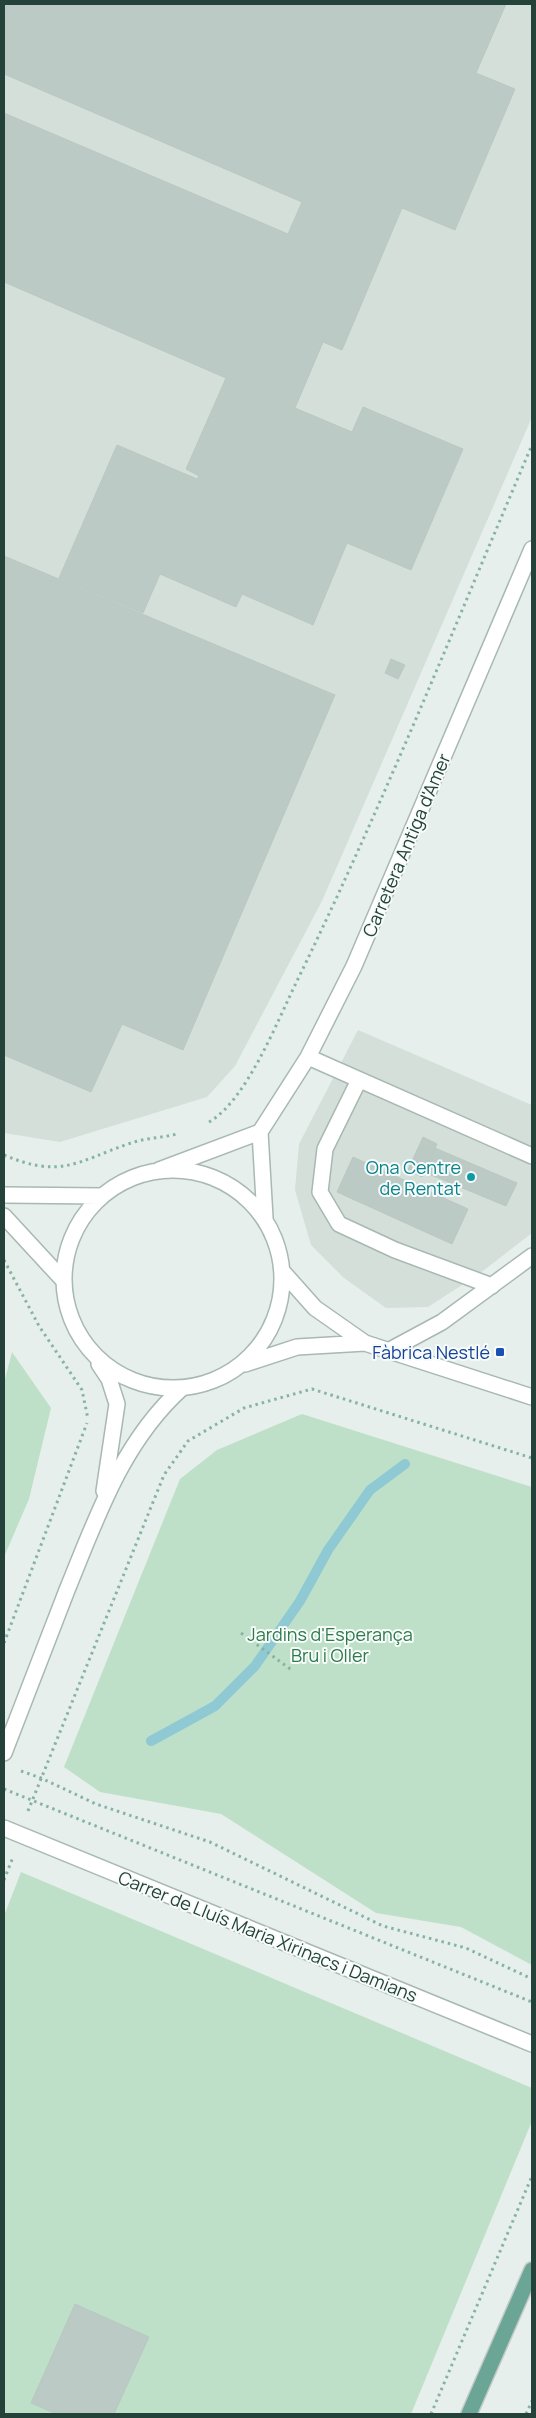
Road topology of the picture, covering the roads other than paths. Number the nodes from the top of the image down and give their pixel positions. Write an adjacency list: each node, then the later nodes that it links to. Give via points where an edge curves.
1 (532, 549): 2 (street, Carretera Antiga d'Amer, via 358,958)
2 (308, 1057): 3 (street); 4 (street, Carretera Antiga d'Amer)
3 (359, 1080): 5 (street); 14 (street, via 325,1148 320,1192 339,1224 395,1250)
4 (260, 1132): 6 (street); 10 (street)
5 (532, 1156)
6 (159, 1170): 8 (street, via 129,1179); 10 (street, via 190,1170 219,1179 245,1195)
7 (4, 1195): 8 (street)
8 (102, 1196): 13 (street, via 84,1216 70,1240)
9 (4, 1216): 13 (street)
10 (265, 1218): 12 (street, via 277,1244)
11 (532, 1256): 14 (street)
12 (283, 1272): 15 (street, via 315,1308); 18 (street, via 282,1290 272,1324 253,1354)
13 (63, 1280): 17 (street, via 71,1319)
14 (492, 1286): 16 (street, via 442,1322)
15 (365, 1343): 16 (street); 18 (street, via 297,1347)
16 (390, 1350): 20 (street)
17 (92, 1352): 19 (street, via 113,1371 140,1384); 21 (street, via 109,1379 117,1404)
18 (239, 1366): 19 (street, via 212,1381)
19 (182, 1388): 21 (street, via 140,1433)
20 (532, 1397)
21 (102, 1501): 22 (street)
22 (4, 1753)
23 (4, 1828): 24 (street, Carrer de Lluís Maria Xirinacs i Damians)
24 (532, 2044)
25 (532, 2270): 26 (main road)
26 (469, 2414)

